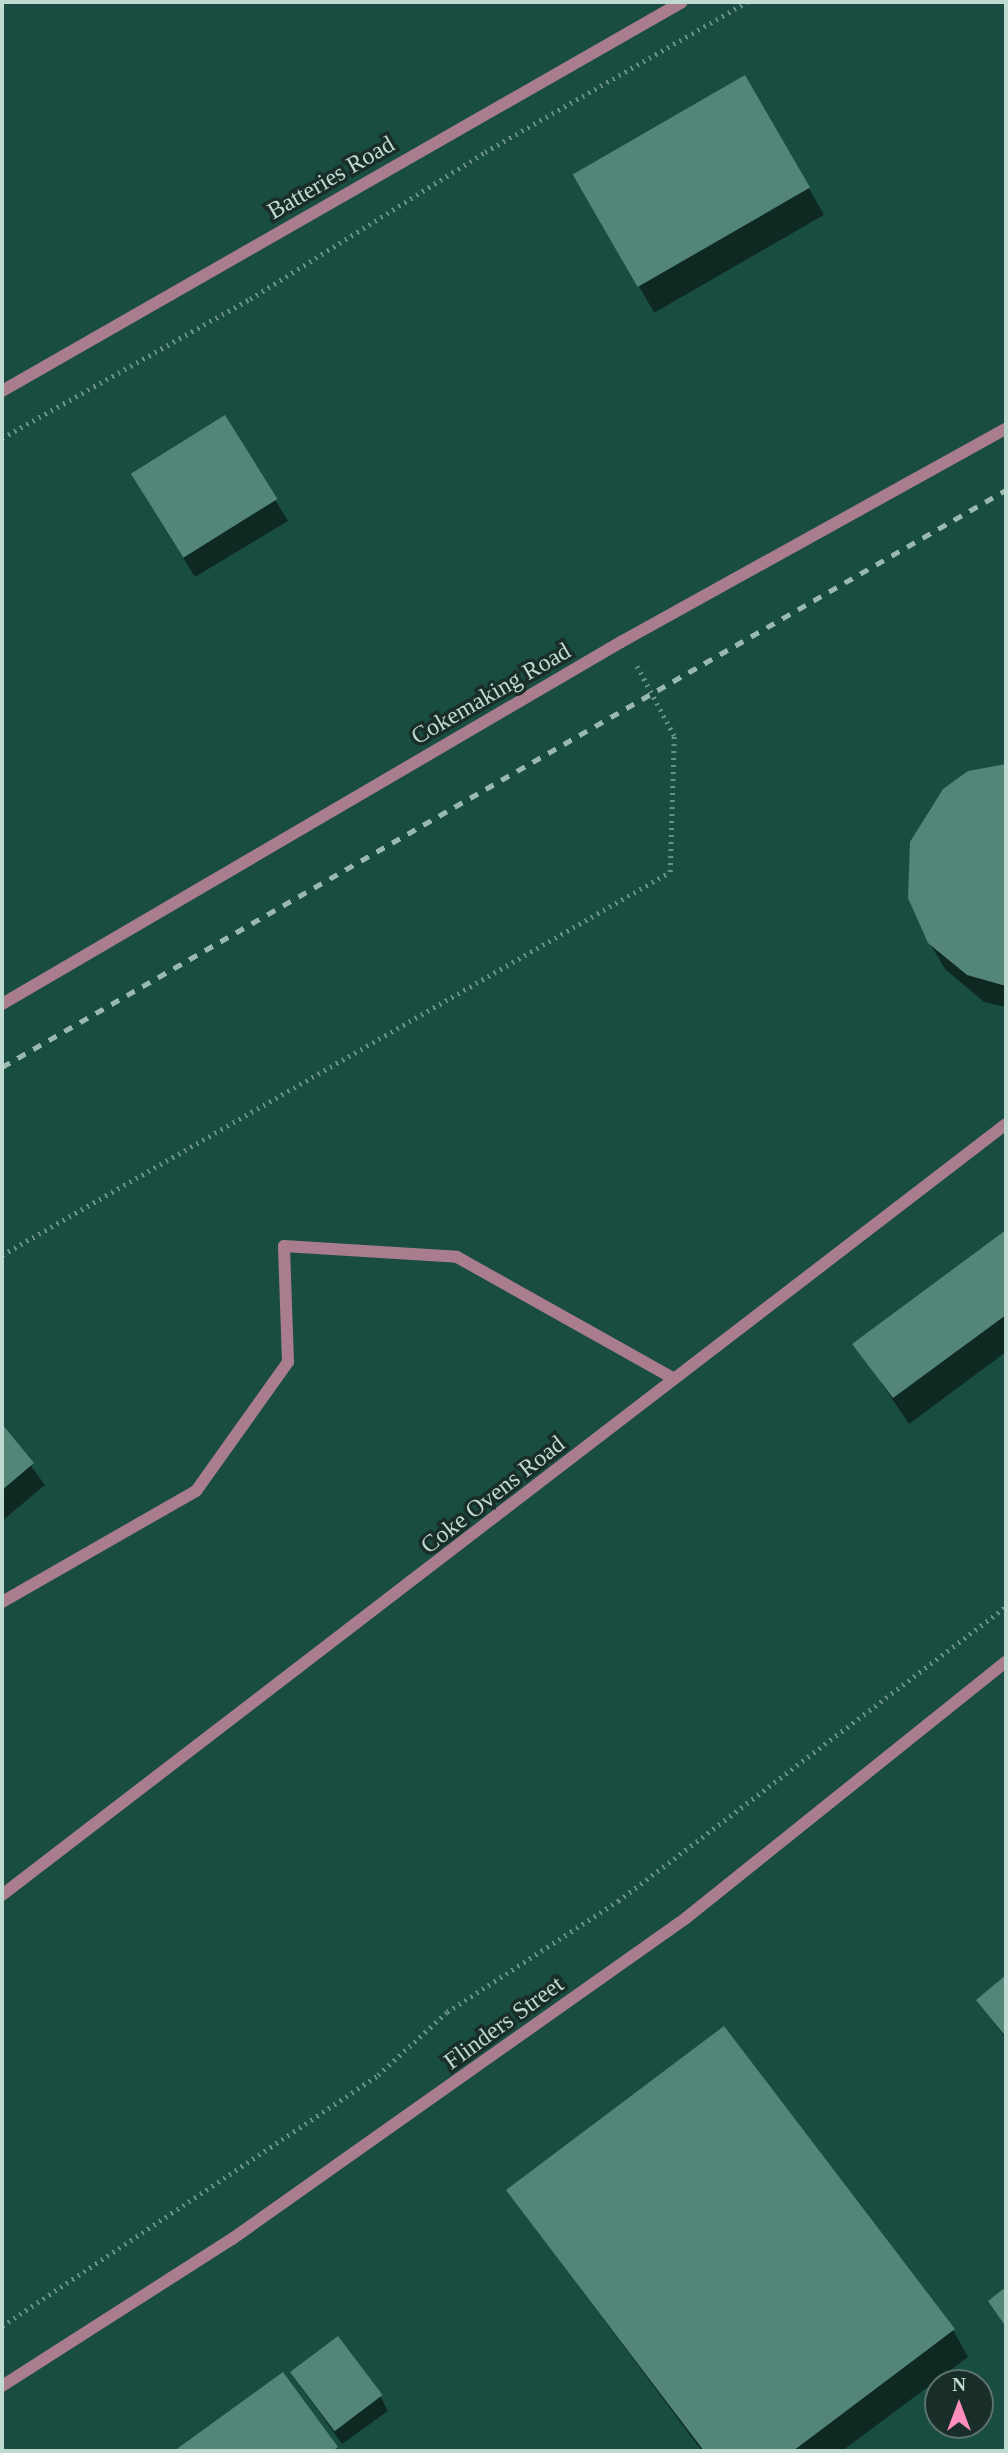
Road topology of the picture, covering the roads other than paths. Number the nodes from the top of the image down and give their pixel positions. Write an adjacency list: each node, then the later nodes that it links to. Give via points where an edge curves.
1 (682, 2): 2 (street, Batteries Road)
2 (2, 391)
3 (1006, 429): 4 (street, Cokemaking Road, via 621,642)
4 (2, 1004)
5 (1006, 1124): 6 (street, Coke Ovens Road)
6 (674, 1379): 7 (street, via 457,1257 284,1246 288,1362 196,1491); 9 (street, Coke Ovens Road)
7 (2, 1602)
8 (1006, 1662): 10 (street, Flinders Street, via 675,1926 232,2239)
9 (2, 1895)
10 (2, 2386)

